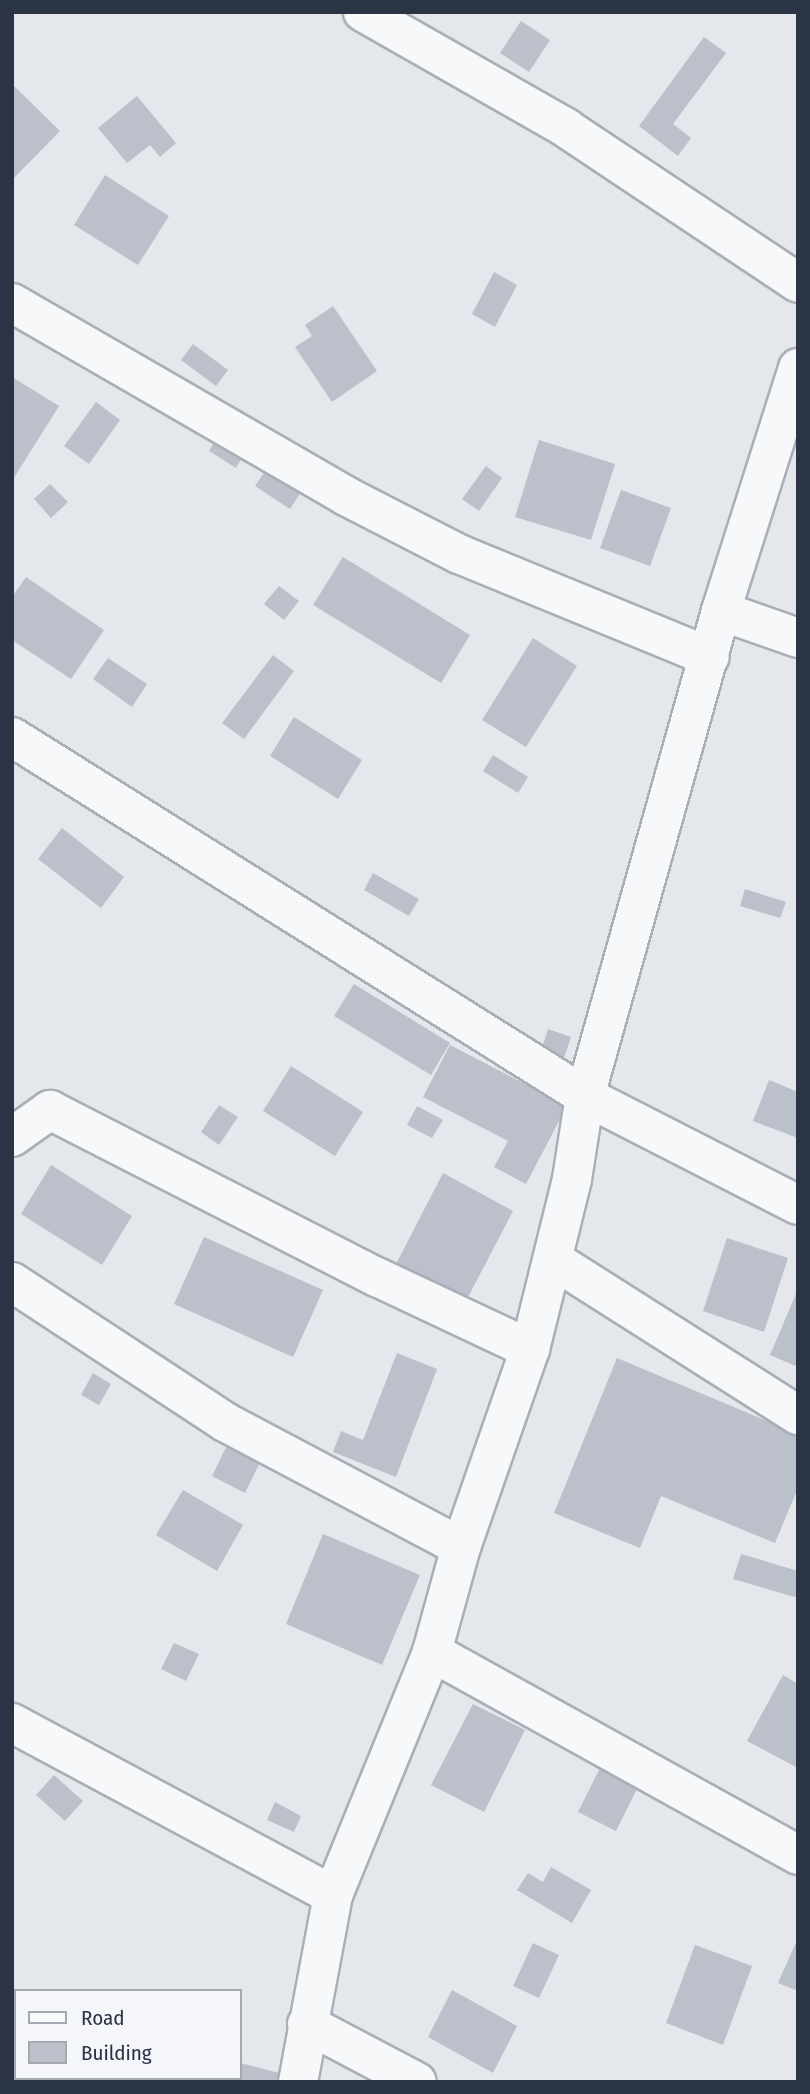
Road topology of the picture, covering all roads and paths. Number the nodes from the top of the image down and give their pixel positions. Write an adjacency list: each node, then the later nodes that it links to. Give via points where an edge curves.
1 (363, 12): 2 (street, via 566,128)
2 (798, 283)
3 (12, 303): 7 (street, via 346,496 459,554)
4 (798, 368): 5 (street)
5 (721, 611): 6 (street); 7 (street)
6 (798, 638)
7 (710, 657): 9 (street)
8 (12, 737): 9 (street)
9 (585, 1096): 11 (street); 12 (street)
10 (12, 1137): 14 (street, via 50,1110 379,1278)
11 (798, 1205)
12 (555, 1261): 14 (street); 15 (street)
13 (12, 1282): 16 (street, via 225,1422)
14 (530, 1349): 16 (street)
15 (798, 1415)
16 (461, 1546): 17 (street)
17 (432, 1652): 19 (street); 20 (street)
18 (12, 1723): 20 (street)
19 (798, 1855)
20 (333, 1895): 21 (street)
21 (307, 2024): 22 (street); 23 (street)
22 (298, 2082)
23 (417, 2082)

